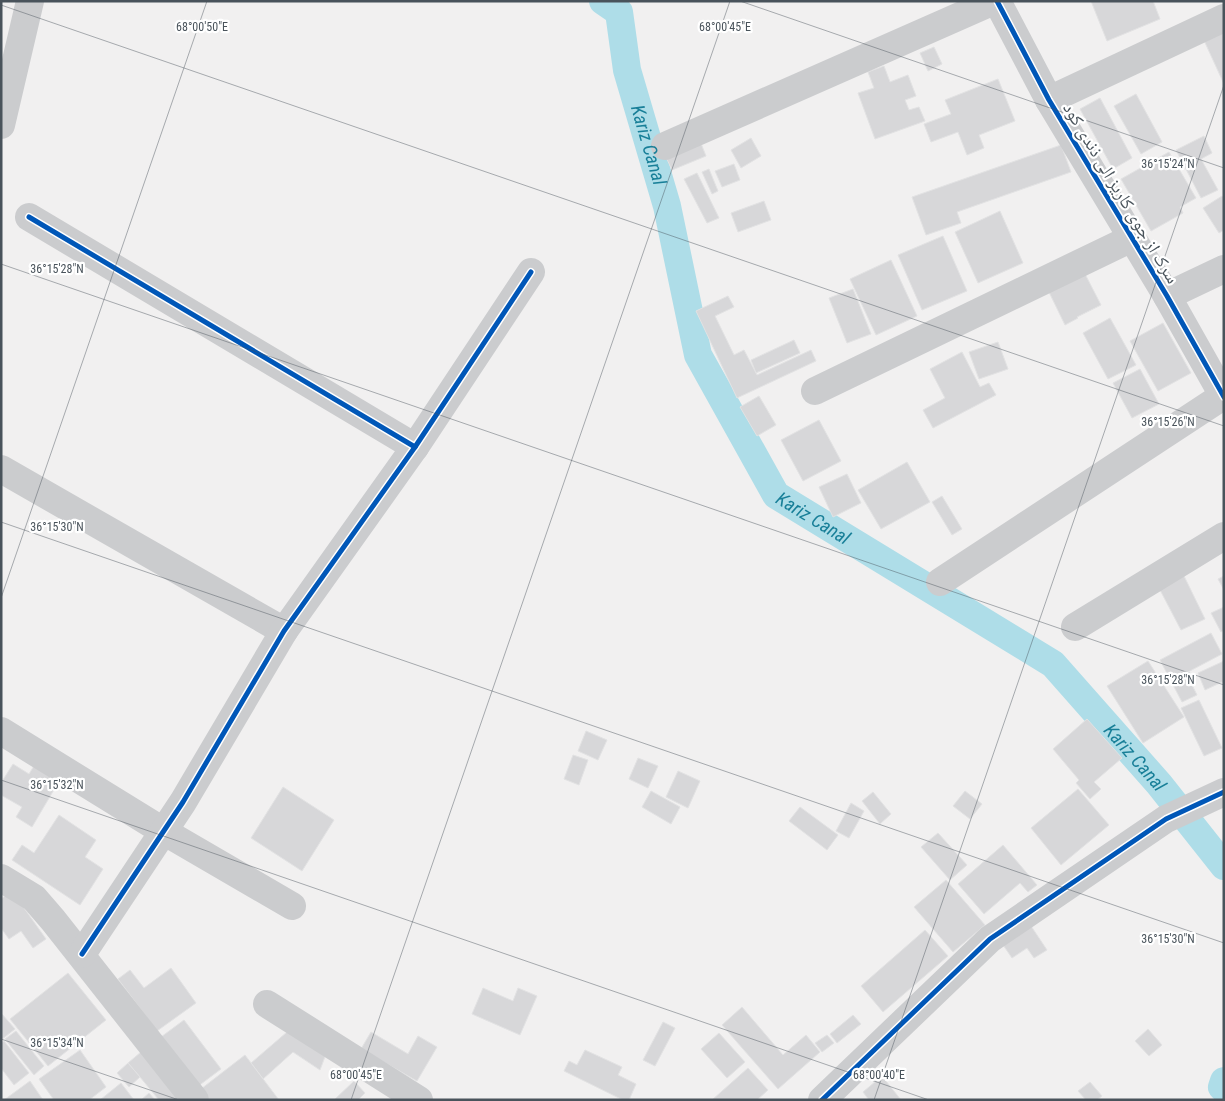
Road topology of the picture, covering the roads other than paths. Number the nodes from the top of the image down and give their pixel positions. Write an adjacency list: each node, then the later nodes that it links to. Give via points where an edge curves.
1 (30, 1): 5 (street)
2 (995, 1): 4 (street, سرک از جوی کاریز الی ذندی کود); 6 (street)
3 (1224, 18): 4 (street)
4 (1049, 100): 8 (street, سرک از جوی کاریز الی ذندی کود)
5 (1, 124)
6 (666, 146)
7 (30, 217): 14 (street)
8 (1132, 238): 11 (street, سرک از جوی کاریز الی ذندی کود); 12 (street)
9 (1224, 269): 11 (street)
10 (531, 272): 14 (street)
11 (1167, 296): 13 (street, سرک از جوی کاریز الی ذندی کود)
12 (815, 391)
13 (1224, 397): 17 (street)
14 (415, 447): 19 (street)
15 (1, 468): 19 (street)
16 (1224, 536): 18 (street)
17 (940, 582)
18 (1075, 627)
19 (284, 631): 22 (street)
20 (1, 731): 22 (street)
21 (1224, 792): 27 (street, via 1166,819 990,939)
22 (163, 830): 24 (street); 25 (street)
23 (1, 878): 25 (street, via 34,898)
24 (292, 906)
25 (82, 954): 28 (street)
26 (267, 1004): 29 (street)
27 (839, 1094)
28 (195, 1100)
29 (419, 1100)

